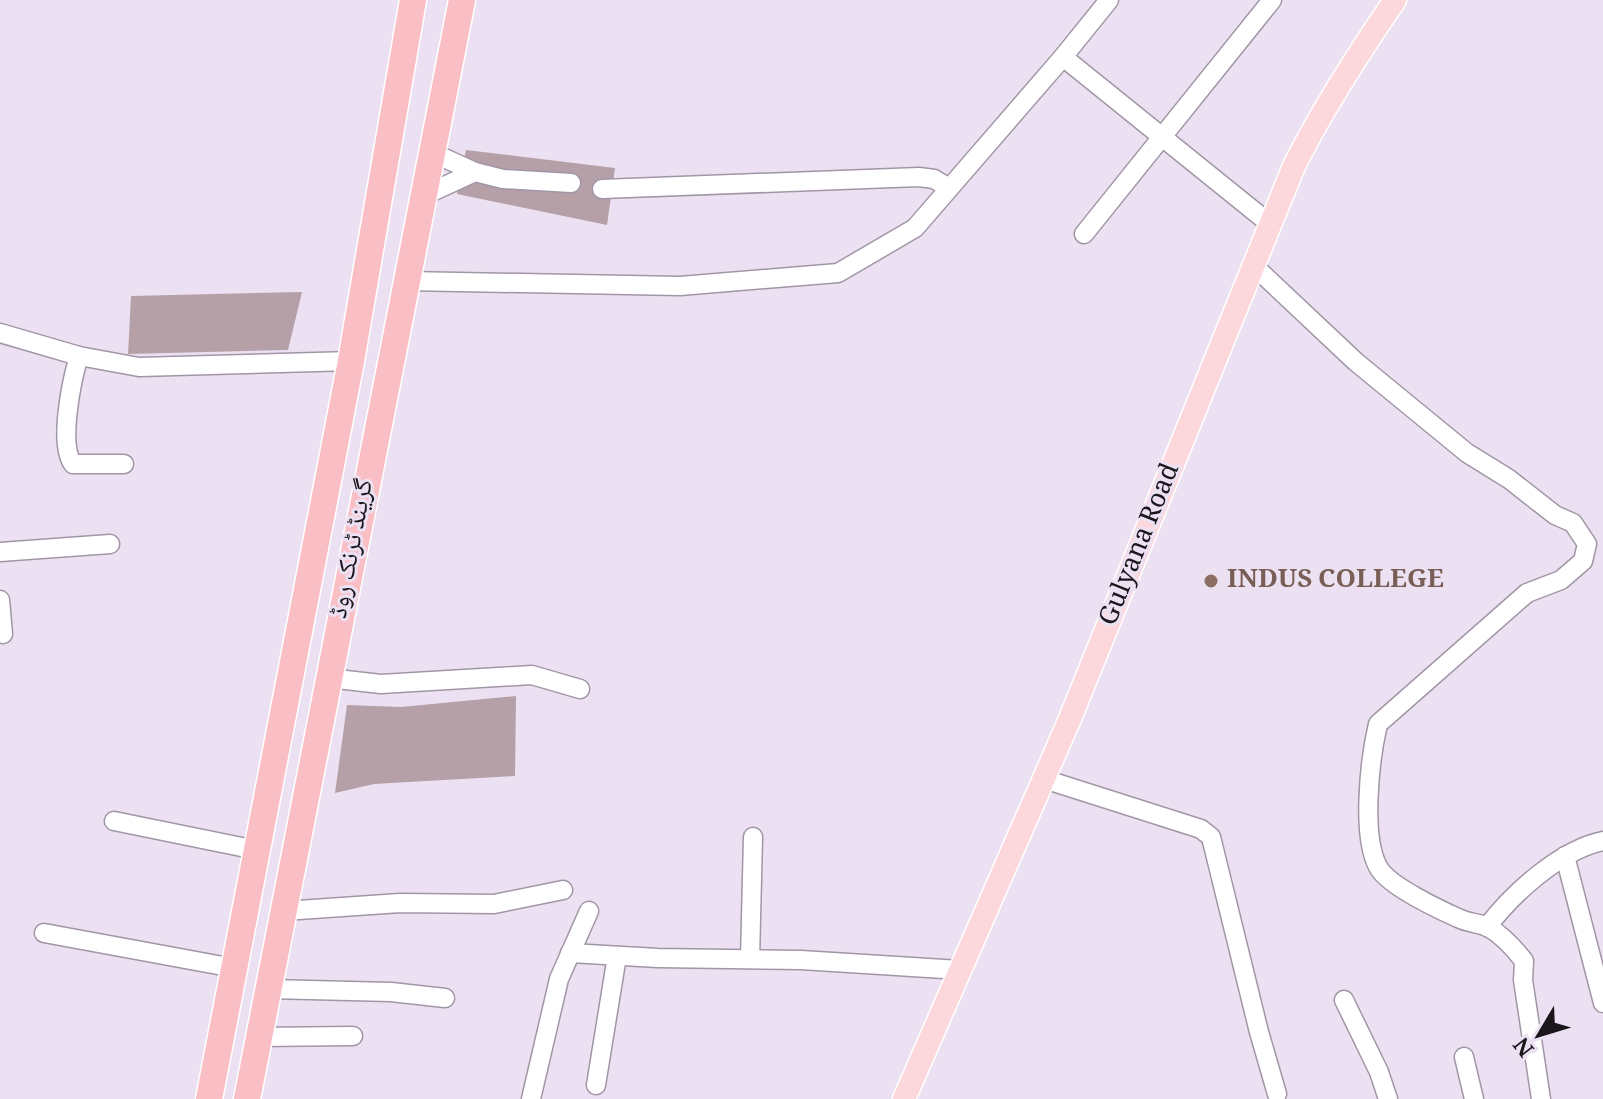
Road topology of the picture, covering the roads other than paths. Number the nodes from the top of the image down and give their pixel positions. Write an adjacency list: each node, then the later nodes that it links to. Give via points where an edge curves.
1 (413, 0): 20 (highway, گرینڈ ٹرنک روڈ)
2 (462, 0): 8 (highway, گرینڈ ٹرنک روڈ)
3 (1272, 0): 7 (street)
4 (1395, 0): 14 (main road, Gulyana Road, via 1318,118)
5 (1102, 3): 6 (street)
6 (1063, 57): 7 (street); 11 (street)
7 (1162, 136): 14 (street); 15 (street)
8 (431, 152): 9 (street); 13 (highway, گرینڈ ٹرنک روڈ)
9 (475, 172): 10 (street); 13 (street)
10 (571, 183)
11 (949, 188): 12 (street, via 919,177); 17 (street, via 915,228 838,273 680,286)
12 (602, 189)
13 (423, 196): 17 (highway, گرینڈ ٹرنک روڈ)
14 (1270, 224): 16 (main road, Gulyana Road)
15 (1084, 234)
16 (1254, 266): 29 (main road, Gulyana Road); 38 (street, via 1356,362 1467,453 1573,523 1587,544 1583,561 1561,580 1527,593 1378,724 1369,816 1370,844 1380,870 1440,909)
17 (406, 281): 21 (highway, گرینڈ ٹرنک روڈ)
18 (0, 333): 19 (street)
19 (79, 356): 20 (street, via 139,367); 22 (street, via 67,416 68,457 73,464)
20 (351, 361): 21 (highway); 33 (highway, گرینڈ ٹرنک روڈ)
21 (388, 367): 27 (highway, گرینڈ ٹرنک روڈ)
22 (124, 464)
23 (110, 544): 24 (street)
24 (0, 552)
25 (0, 600): 26 (street)
26 (3, 634)
27 (328, 678): 28 (street, via 381,684 532,675); 36 (highway, گرینڈ ٹرنک روڈ)
28 (580, 689)
29 (1044, 779): 44 (main road, Gulyana Road); 53 (street, via 1201,829 1211,837)
30 (114, 821): 33 (street)
31 (753, 837): 42 (street)
32 (1603, 841): 34 (street)
33 (256, 850): 43 (highway, گرینڈ ٹرنک روڈ)
34 (1565, 856): 38 (street, via 1503,907); 48 (street)
35 (563, 890): 36 (street, via 494,904 400,903)
36 (284, 911): 45 (highway, گرینڈ ٹرنک روڈ)
37 (589, 911): 40 (street)
38 (1487, 927): 60 (street, via 1524,961)
39 (44, 933): 43 (street)
40 (570, 953): 41 (street); 56 (street)
41 (617, 956): 42 (street); 52 (street)
42 (750, 959): 44 (street)
43 (234, 968): 54 (highway, گرینڈ ٹرنک روڈ)
44 (960, 970): 57 (main road, Gulyana Road)
45 (269, 989): 46 (street); 50 (highway, گرینڈ ٹرنک روڈ)
46 (445, 998)
47 (1344, 1000): 58 (street)
48 (1603, 1003)
49 (353, 1036): 50 (street)
50 (259, 1037): 55 (highway, گرینڈ ٹرنک روڈ)
51 (1464, 1057): 59 (street)
52 (596, 1085)
53 (1277, 1094)
54 (209, 1099)
55 (247, 1099)
56 (531, 1099)
57 (904, 1099)
58 (1388, 1099)
59 (1474, 1099)
60 (1541, 1099)

